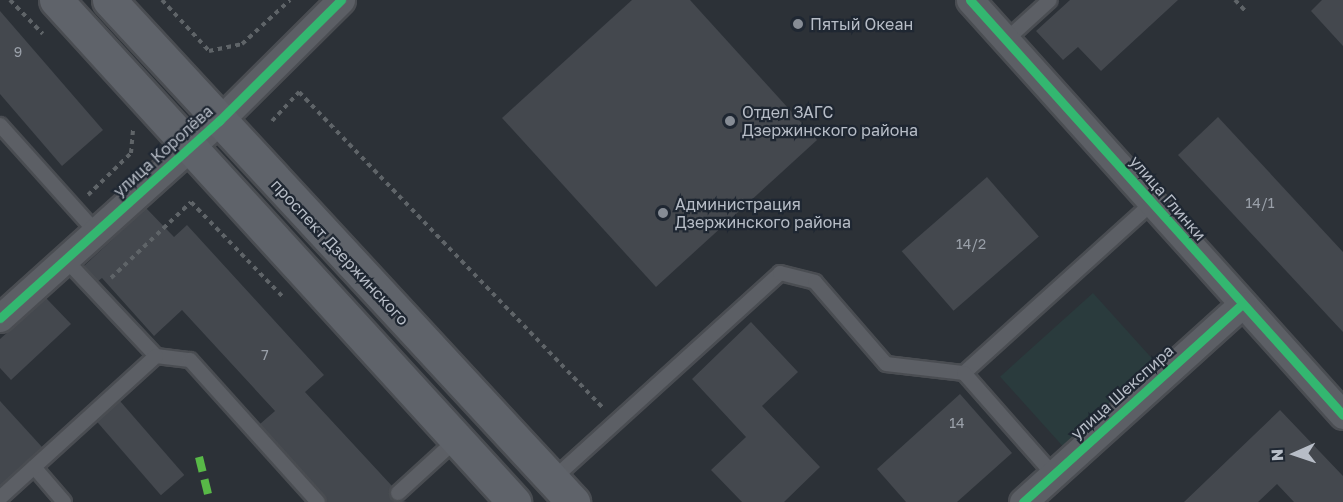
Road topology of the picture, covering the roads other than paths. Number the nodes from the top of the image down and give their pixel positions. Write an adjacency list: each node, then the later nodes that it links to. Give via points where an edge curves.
1 (56, 0): 9 (main road)
2 (109, 0): 7 (main road, проспект Дзержинского)
3 (341, 0): 7 (street, улица Королёва)
4 (970, 0): 6 (street, улица Глинки)
5 (1050, 0): 6 (lane)
6 (1006, 40): 10 (street, улица Глинки)
7 (219, 121): 9 (street, улица Королёва); 21 (main road, проспект Дзержинского)
8 (0, 125): 11 (lane)
9 (190, 147): 11 (street, улица Королёва); 18 (main road)
10 (1153, 202): 13 (street, улица Глинки); 16 (lane)
11 (95, 231): 12 (street, улица Королёва)
12 (65, 259): 14 (street, улица Королёва); 15 (lane)
13 (1240, 305): 17 (street, улица Глинки); 20 (street, улица Шекспира)
14 (0, 318)
15 (156, 357): 19 (lane); 25 (lane, via 190,360)
16 (964, 373): 20 (lane); 21 (lane, via 886,364 815,282 780,273 616,422)
17 (1343, 415)
18 (456, 440): 22 (lane); 26 (main road)
19 (34, 467): 23 (lane); 24 (lane)
20 (1053, 474): 27 (street, улица Шекспира)
21 (562, 491)
22 (398, 493)
23 (0, 498)
24 (64, 502)
25 (318, 502)
26 (514, 502)
27 (1023, 502)

